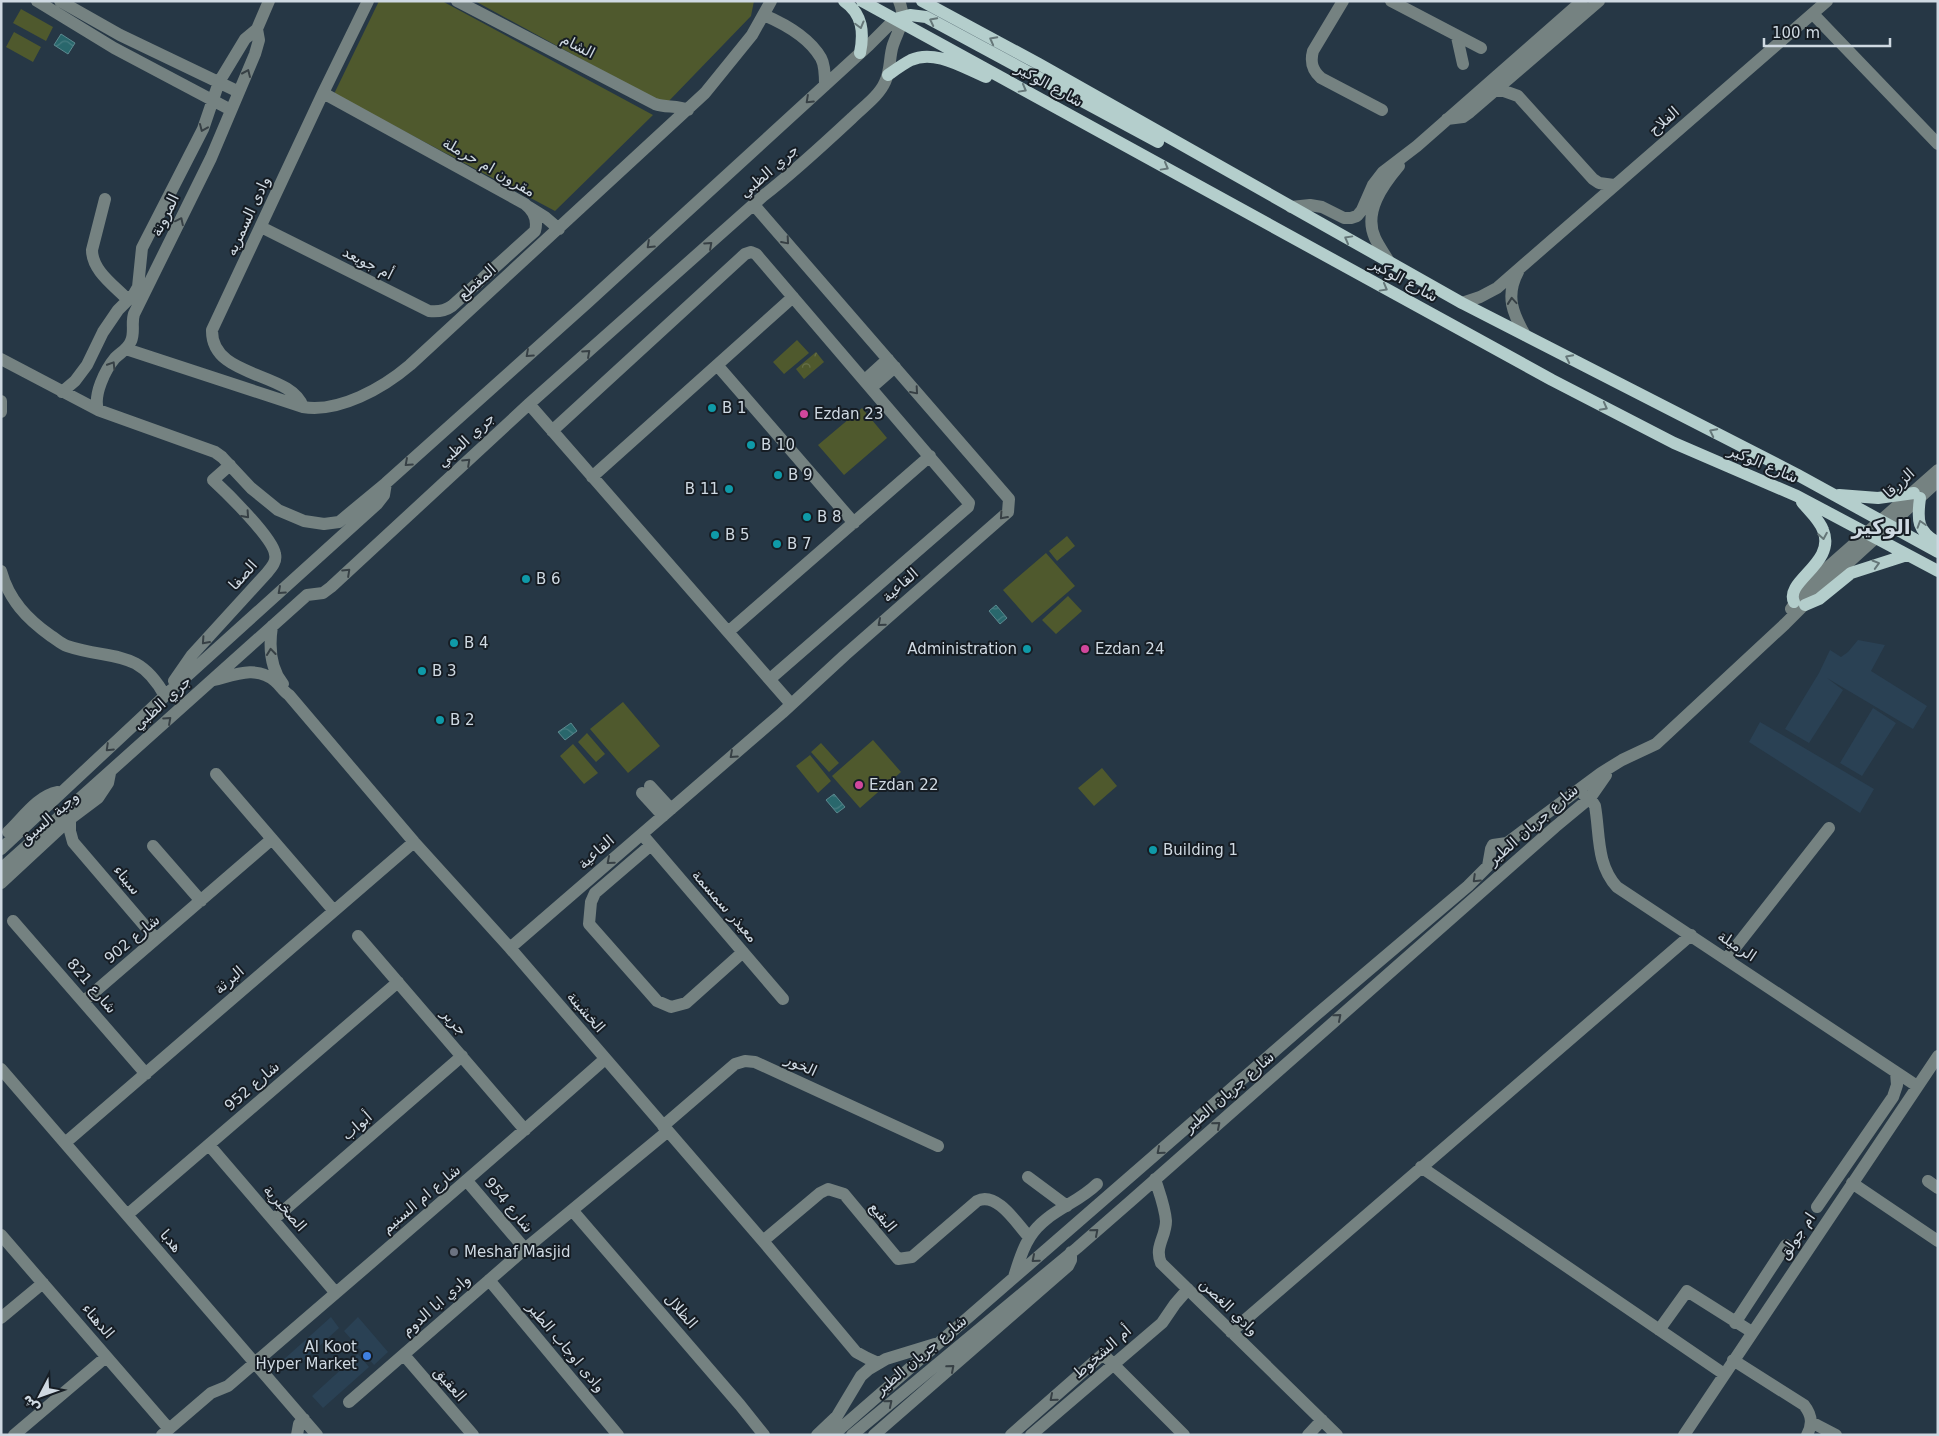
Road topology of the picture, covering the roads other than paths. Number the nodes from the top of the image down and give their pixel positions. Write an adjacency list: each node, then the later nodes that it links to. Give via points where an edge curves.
1 (37, 1): 37 (street, via 114,48)
2 (60, 1): 31 (street, via 120,35)
3 (270, 1): 20 (street, المرونة)
4 (368, 1): 35 (street, وادى السمريه)
5 (457, 1): 39 (street, الشام, via 656,104)
6 (771, 1): 17 (street, المقطع)
7 (844, 1): 24 (main road, one-way to 24, via 860,21)
8 (862, 1): 19 (main road, شارع الوكير)
9 (899, 1): 19 (street)
10 (922, 1): 44 (main road, شارع الوكير, one-way to 10)
11 (1343, 1): 40 (street, via 1313,51 1313,69 1321,78)
12 (1391, 1): 22 (street)
13 (1582, 1): 18 (street)
14 (1599, 1): 21 (street)
15 (1827, 1): 16 (street, الفلاح)
16 (1813, 14): 42 (street); 45 (street, الفلاح)
17 (764, 15): 25 (street, via 802,37); 39 (street, المقطع, via 728,67)
18 (1565, 16): 21 (street); 41 (street)
19 (900, 19): 24 (street, جري الظبي); 29 (street, جري الظبي); 30 (main road, شارع الوكير); 44 (main road, one-way to 19, via 1168,147 926,17 918,15)
20 (257, 29): 31 (street, المرونة, via 245,39); 33 (street, المرونة, one-way to 20, via 255,54 259,40)
21 (1561, 35): 28 (street)
22 (1457, 37): 23 (street); 27 (street)
23 (1481, 48)
24 (860, 53): 26 (street, جري الظبي)
25 (821, 58): 26 (street); 32 (street)
26 (848, 63): 32 (street, جري الظبي)
27 (1463, 64)
28 (1517, 73): 34 (street); 36 (street)
29 (888, 75): 30 (main road, via 912,59 931,57 944,59 992,80); 47 (street, جري الظبي, via 867,104)
30 (1004, 78): 79 (main road, شارع الوكير, one-way to 79, via 1552,380 1674,443)
31 (220, 82): 33 (street); 37 (street, المرونة)
32 (825, 85): 76 (street, جري الظبي, one-way to 76)
33 (239, 92): 38 (street, المرونة)
34 (1496, 92): 36 (street); 41 (street, via 1463,117)
35 (323, 93): 48 (street, مقرون ام حرملة); 50 (street, وادى السمريه)
36 (1518, 96): 45 (street, via 1593,178 1599,183)
37 (212, 100): 38 (street); 56 (street, المرونة, one-way to 56, via 203,129 142,248 138,286)
38 (231, 110): 59 (street, المرونة, one-way to 38, via 132,339 134,314 211,158)
39 (688, 110): 51 (street, المقطع)
40 (1382, 110)
41 (1447, 119): 43 (street)
42 (1938, 144)
43 (1417, 146): 49 (street, via 1378,178 1357,216 1344,218 1310,204); 52 (street, via 1388,179 1372,211 1373,233)
44 (1210, 162): 49 (main road, شارع الوكير)
45 (1614, 185): 53 (street, الفلاح)
46 (106, 199): 56 (street, via 92,257 95,265)
47 (754, 204): 61 (street, القاعية, one-way to 61); 66 (street, جري الظبي, one-way to 47)
48 (528, 207): 51 (street); 55 (street, مقرون ام حرملة, via 536,222 532,235)
49 (1291, 207): 52 (main road, شارع الوكير, one-way to 49)
50 (261, 227): 55 (street, أم جويعد, via 429,311 447,309); 67 (street, وادى السمريه, via 213,325 212,336 216,348 225,357 250,373 289,389 300,399)
51 (559, 229): 67 (street, المقطع, via 398,375 338,405 321,409)
52 (1390, 262): 57 (main road, شارع الوكير)
53 (1522, 267): 57 (street, الفلاح, via 1489,293); 58 (street, الفلاح, one-way to 53, via 1511,302 1512,287)
54 (793, 297): 62 (street); 63 (street); 70 (street, via 756,254 747,253)
55 (460, 299)
56 (128, 300): 64 (street, المرونة, via 103,332 87,365)
57 (1462, 303): 58 (main road, شارع الوكير)
58 (1525, 335): 77 (main road, شارع الوكير, one-way to 58)
59 (126, 349): 67 (street, المقطع); 68 (street, المرونة, one-way to 59, via 97,397 106,375 112,363)
60 (1, 359): 64 (street)
61 (891, 363): 63 (street); 95 (street, القاعية, one-way to 95, via 1009,499 1008,512)
62 (717, 365): 74 (street); 80 (street)
63 (868, 384): 71 (street)
64 (62, 392): 68 (street)
65 (1, 401): 69 (street)
66 (529, 404): 70 (street); 89 (street, جري الظبي, one-way to 66, via 307,596 327,590)
67 (303, 408)
68 (98, 410): 72 (street, via 208,449)
69 (1, 412)
70 (552, 430): 74 (street)
71 (930, 456): 80 (street); 92 (street, via 969,500 968,507)
72 (230, 465): 76 (street, جري الظبي, via 278,510 304,521 324,524 339,522); 94 (street, الصفا, one-way to 94, via 212,480 267,537 276,553 274,563 192,656)
73 (1938, 470): 78 (street, الزرقا)
74 (592, 477): 90 (street)
75 (1938, 481): 78 (street, الزرقا)
76 (386, 483): 94 (street, جري الظبي, one-way to 94, via 377,504)
77 (1834, 495): 78 (main road, via 1878,498); 81 (main road, شارع الوكير)
78 (1917, 495): 81 (street, الزرقا); 82 (main road, one-way to 78, via 1924,533 1918,522)
79 (1797, 496): 81 (main road, شارع الوكير); 88 (main road, one-way to 88, via 1819,522 1825,538 1820,559 1794,591 1792,598)
80 (854, 523): 90 (street)
81 (1879, 530): 83 (main road, شارع الوكير); 84 (main road, شارع الوكير); 85 (main road); 88 (street, شارع جريان الطير, via 1825,584)
82 (1938, 542)
83 (1938, 552)
84 (1907, 555): 87 (main road, شارع الوكير); 88 (main road, one-way to 84, via 1819,599 1851,573)
85 (1938, 563)
86 (1, 571): 94 (street, via 23,614 45,632 66,646 108,654 138,665 150,673)
87 (1938, 571)
88 (1799, 604): 96 (street, شارع جريان الطير, via 1785,624 1656,744)
89 (272, 626): 91 (street, one-way to 89, via 270,649); 93 (street, جري الظبي)
90 (728, 632): 92 (street)
91 (276, 679): 93 (street, via 250,672); 111 (street, الخشينة)
92 (770, 679): 95 (street)
93 (211, 681): 97 (street, جري الظبي, one-way to 93)
94 (166, 694): 100 (street, جري الظبي, one-way to 100)
95 (791, 704): 103 (street, القاعية, one-way to 103)
96 (1616, 764): 101 (street, شارع جريان الطير); 102 (street, شارع جريان الطير)
97 (110, 772): 104 (street, وجبة السيق, via 108,783 98,798); 116 (street, جري الظبي)
98 (216, 774): 109 (street)
99 (646, 789): 103 (street)
100 (63, 792): 108 (street, via 51,793 38,802); 114 (street, جري الظبي)
101 (1576, 793): 102 (street); 115 (street, شارع جريان الطير, via 1507,843 1493,845)
102 (1590, 798): 117 (street, شارع جريان الطير); 122 (street, الرميلة, via 1595,806 1603,864 1613,882)
103 (667, 813): 106 (street, القاعية)
104 (70, 819): 107 (street, وجبة السيق); 110 (street)
105 (1830, 828): 127 (street)
106 (641, 834): 112 (street, معيذر سمسمة); 125 (street, القاعية, one-way to 125)
107 (51, 836): 110 (street); 118 (street, وجبة السيق)
108 (1, 839)
109 (272, 839): 119 (street, شارع 902); 120 (street)
110 (73, 842): 124 (street, سيناء)
111 (414, 842): 120 (street, البرثة); 125 (street, الخشينة)
112 (651, 845): 126 (street, معيذر سمسمة); 126 (street, via 595,893 589,924 657,1002 671,1007 686,1003)
113 (153, 846): 119 (street)
114 (1, 849)
115 (1490, 855): 117 (street, via 1498,866); 161 (street, شارع جريان الطير, one-way to 161, via 1488,866 1468,886)
116 (1, 869)
117 (1506, 870): 146 (street, شارع جريان الطير, one-way to 117)
118 (1, 883)
119 (201, 901): 124 (street, شارع 902)
120 (334, 911): 136 (street, البرثة)
121 (13, 920): 130 (street, شارع 821)
122 (1691, 934): 127 (street, الرميلة); 143 (street)
123 (358, 936): 128 (street, جرير)
124 (156, 939): 130 (street, شارع 902)
125 (510, 948): 133 (street, الخشينة)
126 (743, 952): 129 (street, معيذر سمسمة)
127 (1727, 958): 135 (street, الرميلة)
128 (398, 982): 131 (street, جرير); 141 (street, شارع 952)
129 (783, 999)
130 (84, 1001): 136 (street, شارع 821)
131 (462, 1056): 139 (street, جرير); 154 (street, أبواب)
132 (1938, 1056): 137 (street, ام جولق)
133 (605, 1059): 138 (street, الخشينة); 139 (street, شارع ام السنيم)
134 (1, 1070): 140 (street, هدبا)
135 (1896, 1072): 137 (street, الرميلة); 151 (street, via 1897,1085 1893,1097)
136 (146, 1074): 140 (street, البرثة)
137 (1917, 1086): 148 (street, ام جولق)
138 (665, 1128): 142 (street, الخور, via 735,1064 751,1061); 144 (street, الخور); 157 (street, الخشينة)
139 (525, 1130): 147 (street, شارع ام السنيم)
140 (65, 1143): 153 (street, هدبا)
141 (209, 1145): 153 (street, شارع 952); 154 (street, الصخبرية)
142 (938, 1146)
143 (1421, 1167): 169 (street); 170 (street)
144 (614, 1174): 152 (street, وادي ابا الدوم)
145 (1028, 1177): 150 (street)
146 (1155, 1179): 164 (street, وادي الغصن, via 1166,1218 1158,1248 1160,1259); 167 (street, شارع جريان الطير, one-way to 146)
147 (467, 1181): 160 (street, شارع 954); 165 (street, شارع ام السنيم)
148 (1852, 1183): 158 (street); 171 (street, ام جولق)
149 (1097, 1184): 150 (street)
150 (1067, 1206): 156 (street, via 1044,1221)
151 (1817, 1207)
152 (572, 1210): 160 (street, وادي ابا الدوم); 194 (street, الظلال)
153 (127, 1215): 177 (street, هدبا)
154 (274, 1219): 165 (street, الصخبرية)
155 (1, 1235): 163 (street, الدهناء)
156 (1029, 1237): 157 (street, البقيع, via 996,1201 987,1198 977,1201 907,1259 898,1259 844,1194 828,1189); 161 (street)
157 (763, 1241): 173 (street, الخشينة)
158 (1938, 1242)
159 (1786, 1245): 168 (street)
160 (525, 1249): 162 (street, وادي ابا الدوم)
161 (1014, 1278): 172 (street, شارع جريان الطير)
162 (489, 1280): 174 (street, وادي ابا الدوم); 193 (street, وادى اوجاب الطير)
163 (43, 1282): 166 (street); 175 (street, الدهناء)
164 (1188, 1290): 170 (street, وادي الغصن); 179 (street, أم الشخوط, via 1165,1320)
165 (335, 1292): 177 (street, شارع ام السنيم)
166 (1, 1318)
167 (997, 1321): 188 (street, one-way to 167); 197 (street, شارع جريان الطير, one-way to 167)
168 (1735, 1323): 169 (street, via 1687,1291); 171 (street)
169 (1660, 1330): 180 (street)
170 (1231, 1332): 184 (street, وادي الغصن)
171 (1752, 1332): 176 (street, ام جولق)
172 (940, 1342): 178 (street, شارع جريان الطير); 196 (street, شارع جريان الطير)
173 (856, 1352): 178 (street, الخشينة); 181 (street, الخشينة)
174 (404, 1354): 182 (street, وادي ابا الدوم); 192 (street, العقيق)
175 (106, 1356): 186 (street, الدهناء); 189 (street)
176 (1733, 1360): 180 (street, ام جولق); 185 (street, via 1804,1405)
177 (255, 1362): 183 (street, هدبا); 186 (street, شارع ام السنيم, via 228,1386 211,1393)
178 (878, 1362): 181 (street, شارع جريان الطير)
179 (1113, 1364): 187 (street, أم الشخوط); 198 (street, أم الشخوط, one-way to 198, via 1103,1354); 199 (street)
180 (1724, 1374): 202 (street, ام جولق)
181 (861, 1376): 195 (street, شارع جريان الطير, via 837,1416)
182 (349, 1402)
183 (304, 1418): 190 (street); 191 (street, هدبا)
184 (1322, 1420): 200 (street); 201 (street, وادي الغصن)
185 (1812, 1422): 203 (street); 204 (street)
186 (165, 1432)
187 (1040, 1432)
188 (876, 1434)
189 (14, 1435)
190 (297, 1435)
191 (317, 1435)
192 (473, 1435)
193 (618, 1435)
194 (764, 1435)
195 (818, 1435)
196 (833, 1435)
197 (852, 1435)
198 (1011, 1435)
199 (1184, 1435)
200 (1308, 1435)
201 (1337, 1435)
202 (1684, 1435)
203 (1807, 1435)
204 (1836, 1435)

